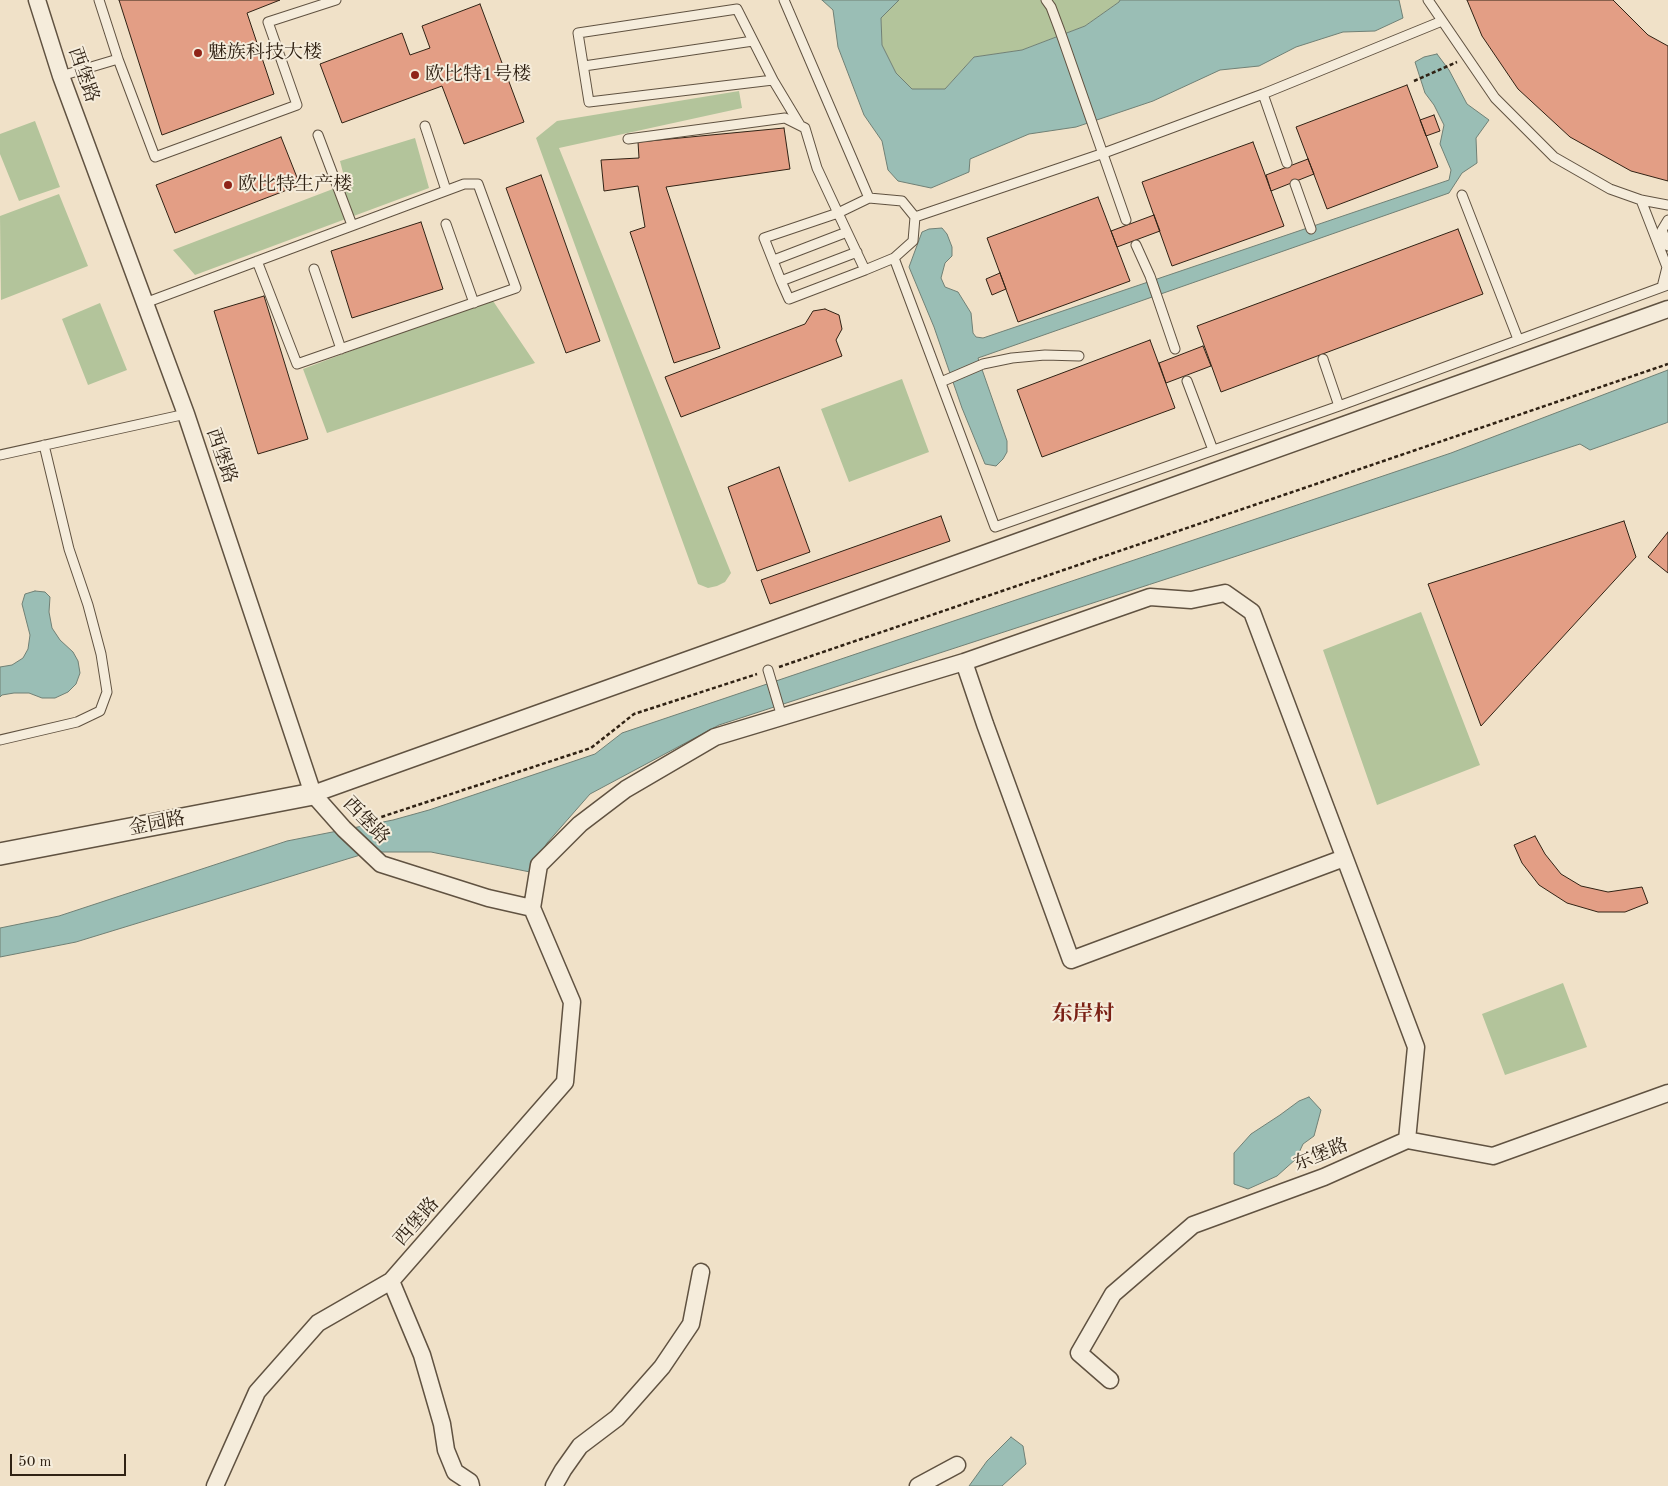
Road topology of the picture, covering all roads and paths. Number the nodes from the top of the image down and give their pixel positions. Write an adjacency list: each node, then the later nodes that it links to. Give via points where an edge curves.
1 (37, 0): 12 (street, 西堡路)
2 (99, 0): 9 (lane)
3 (336, 0): 9 (lane, via 268,22 297,105 155,157)
4 (784, 0): 25 (lane)
5 (1046, 0): 20 (lane)
6 (1428, 0): 7 (lane)
7 (1442, 21): 15 (lane); 26 (lane, via 1494,98 1554,157 1610,189)
8 (753, 42): 10 (lane); 10 (lane, via 737,9 578,33); 13 (lane)
9 (118, 58): 12 (lane)
10 (584, 66): 13 (lane, via 589,102)
11 (1449, 66): 14 (path)
12 (61, 76): 46 (street, 西堡路)
13 (773, 80): 16 (lane)
14 (1414, 81)
15 (1263, 94): 20 (lane); 21 (lane)
16 (800, 125): 19 (lane, via 785,118); 28 (lane, via 805,128 817,168)
17 (425, 126): 23 (lane)
18 (318, 135): 33 (lane)
19 (628, 139)
20 (1104, 154): 29 (lane); 30 (lane)
21 (1287, 163)
22 (1295, 184): 34 (lane)
23 (446, 190): 33 (lane); 47 (lane, via 464,184 478,184 516,288)
24 (1462, 195): 49 (lane)
25 (869, 198): 28 (lane); 29 (lane, via 902,201)
26 (1641, 200): 27 (lane); 45 (lane, via 1667,267)
27 (1668, 205)
28 (838, 212): 35 (lane); 40 (lane, via 764,238)
29 (915, 217): 39 (lane, via 913,241)
30 (1126, 220)
31 (1668, 220): 37 (lane, via 1662,230)
32 (446, 224): 47 (lane)
33 (352, 225): 41 (lane)
34 (1311, 229)
35 (847, 232): 38 (lane); 40 (lane)
36 (1136, 245): 51 (lane)
37 (1668, 246)
38 (857, 252): 43 (lane); 44 (lane)
39 (894, 258): 43 (lane); 55 (lane)
40 (774, 260): 44 (lane)
41 (257, 261): 46 (lane); 50 (lane, via 297,364)
42 (314, 269): 50 (lane)
43 (865, 270): 44 (lane, via 789,299)
44 (781, 281)
45 (1665, 286): 49 (lane)
46 (145, 303): 58 (street, 西堡路)
47 (474, 303): 50 (lane)
48 (1668, 310): 66 (street)
49 (1518, 339): 57 (lane)
50 (341, 349)
51 (1175, 349)
52 (1079, 356): 55 (lane, via 1012,358 982,364)
53 (1323, 359): 57 (lane)
54 (1668, 364): 63 (path)
55 (944, 380): 60 (lane, via 995,526)
56 (1187, 381): 60 (lane)
57 (1339, 406): 60 (lane)
58 (186, 414): 59 (lane); 66 (street, 西堡路)
59 (44, 446): 61 (lane); 65 (lane, via 69,550 101,654 107,692 100,712 78,722)
60 (1213, 450)
61 (0, 455)
62 (964, 662): 64 (street); 69 (street, via 1150,597 1191,600 1225,593 1252,612); 69 (street, via 1071,960)
63 (768, 670): 64 (lane); 67 (path, via 634,714 591,748)
64 (782, 717): 70 (street, via 715,737 626,789 580,824 539,865)
65 (0, 740)
66 (313, 794): 68 (street, 金园路); 70 (street, 西堡路, via 378,862 488,898)
67 (369, 821)
68 (0, 854)
69 (1344, 858): 72 (street, via 1416,1047)
70 (532, 908): 74 (street, 西堡路, via 572,1002 565,1082)
71 (1668, 1093): 72 (street, via 1493,1156)
72 (1407, 1140): 75 (street, 东堡路, via 1324,1177 1193,1225 1113,1294 1080,1353)
73 (701, 1272): 79 (street, via 691,1324 662,1367 617,1418 580,1446)
74 (391, 1281): 77 (street, 西堡路, via 318,1323 257,1392); 78 (street, via 422,1355 446,1450 455,1472)
75 (1110, 1380)
76 (957, 1465): 80 (street)
77 (215, 1486)
78 (471, 1486)
79 (554, 1486)
80 (918, 1486)

